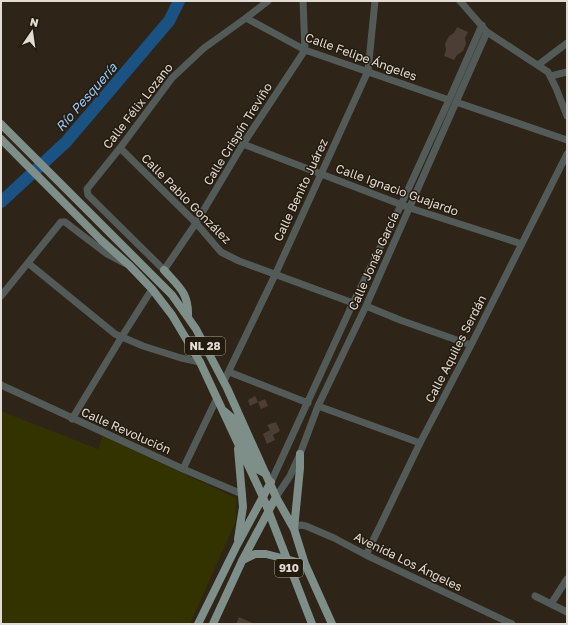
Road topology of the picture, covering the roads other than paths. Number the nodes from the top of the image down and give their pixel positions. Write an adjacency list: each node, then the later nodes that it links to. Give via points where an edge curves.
1 (268, 1): 6 (street, Calle Félix Lozano)
2 (303, 1): 10 (street)
3 (374, 1): 12 (street, Calle Benito Juárez)
4 (460, 1): 5 (street)
5 (466, 4): 7 (street)
6 (246, 18): 10 (street, Calle Felipe Ángeles); 21 (street, Calle Félix Lozano, via 216,38 172,78)
7 (482, 25): 8 (street); 15 (street, Calle Jonás García)
8 (488, 32): 11 (street); 15 (street, Calle Jonás García)
9 (567, 43): 11 (street)
10 (305, 50): 12 (street, Calle Felipe Ángeles); 20 (street, Calle Crispín Treviño)
11 (538, 65): 14 (street)
12 (368, 71): 15 (street, Calle Felipe Ángeles); 23 (street, Calle Benito Juárez)
13 (567, 72): 14 (street)
14 (551, 76): 16 (street)
15 (453, 101): 19 (street, Calle Felipe Ángeles); 24 (street, Calle Jonás García); 25 (street, Calle Jonás García)
16 (567, 116)
17 (2, 125): 36 (main road, NL 28, via 172,296)
18 (1, 139): 29 (main road, NL 28)
19 (567, 140)
20 (243, 144): 23 (street, Calle Ignacio Guajardo); 26 (street, Calle Crispín Treviño)
21 (120, 148): 26 (street, Calle Pablo González); 30 (street, Calle Félix Lozano, via 88,187 88,196)
22 (567, 154): 27 (street, Calle Aquiles Serdán)
23 (321, 174): 24 (street, Calle Ignacio Guajardo); 31 (street, Calle Benito Juárez)
24 (401, 205): 25 (street, Calle Ignacio Guajardo); 34 (street, Calle Jonás García)
25 (410, 208): 27 (street, Calle Ignacio Guajardo); 35 (street, Calle Jonás García)
26 (196, 223): 30 (street, Calle Crispín Treviño); 31 (street, Calle Pablo González, via 220,252)
27 (522, 244): 38 (street, Calle Aquiles Serdán)
28 (28, 264): 29 (street, via 59,224 65,222 107,254); 33 (street); 37 (street)
29 (130, 266): 32 (main road, NL 28)
30 (164, 270): 36 (main road, via 187,298)
31 (275, 275): 34 (street, Calle Pablo González); 40 (street, Calle Benito Juárez)
32 (152, 289): 37 (street); 39 (main road, NL 28, via 172,315)
33 (1, 296)
34 (353, 303): 44 (street, Calle Jonás García)
35 (366, 306): 38 (street); 45 (street, Calle Jonás García)
36 (188, 317): 41 (main road, NL 28)
37 (121, 338): 39 (street, via 165,354); 47 (street)
38 (471, 346): 49 (street, Calle Aquiles Serdán)
39 (200, 362): 41 (main road, via 212,366); 43 (main road, NL 28)
40 (229, 372): 41 (street, Calle Benito Juárez); 44 (street)
41 (223, 380): 52 (main road, NL 28)
42 (1, 386): 47 (street, Calle Revolución)
43 (217, 398): 46 (main road, NL 28); 51 (street)
44 (308, 402): 53 (street, Calle Jonás García)
45 (318, 406): 49 (street); 50 (street, Calle Jonás García)
46 (223, 411): 48 (main road, NL 28); 52 (main road, via 236,421 257,469)
47 (72, 419): 51 (street, Calle Revolución)
48 (238, 442): 54 (main road); 55 (main road, NL 28)
49 (420, 443): 60 (street, Calle Aquiles Serdán)
50 (300, 454): 56 (street, Calle Jonás García); 58 (main road)
51 (183, 469): 54 (street, Calle Revolución)
52 (266, 474): 53 (main road, NL 28)
53 (270, 482): 55 (main road); 56 (main road, NL 28)
54 (242, 494): 59 (main road, via 243,512)
55 (263, 497): 57 (main road, NL 28); 59 (main road)
56 (276, 497): 57 (main road); 58 (main road, 910)
57 (268, 511): 61 (main road); 62 (main road, 910)
58 (294, 529): 60 (street, Avenida Los Ángeles, via 297,526 306,526); 63 (main road, 910)
59 (237, 545): 68 (main road)
60 (366, 556): 72 (street, Avenida Los Ángeles)
61 (242, 560): 62 (main road, via 260,553); 69 (main road)
62 (286, 560): 63 (main road); 70 (main road, 910)
63 (305, 564): 71 (main road, 910)
64 (567, 579): 66 (street)
65 (535, 596): 66 (street)
66 (551, 604): 67 (street)
67 (567, 612)
68 (198, 624)
69 (213, 624)
70 (312, 624)
71 (332, 624)
72 (512, 624)

